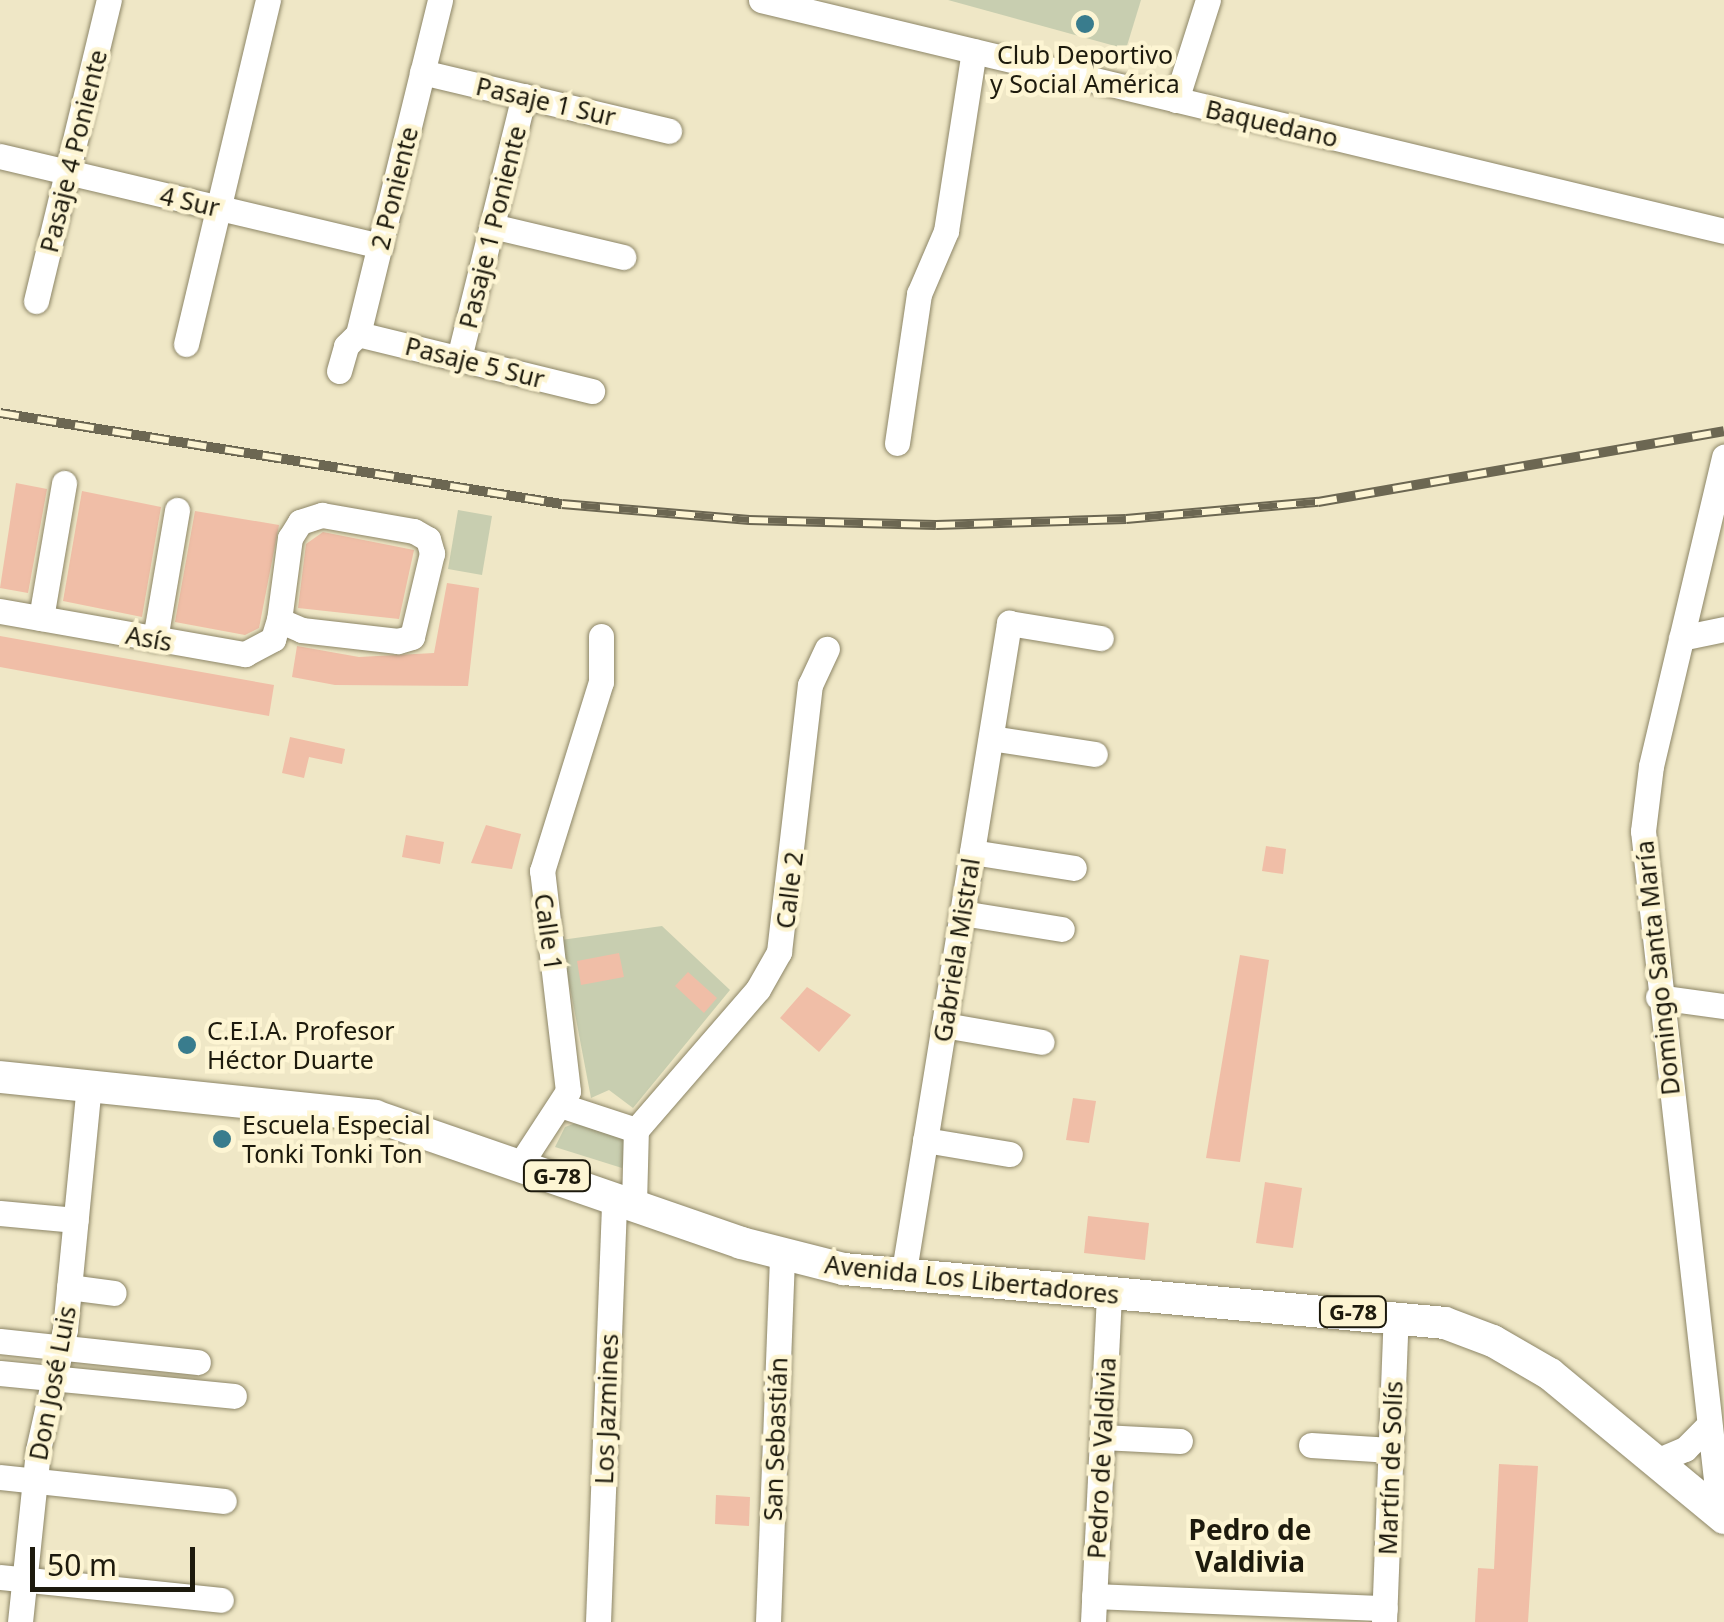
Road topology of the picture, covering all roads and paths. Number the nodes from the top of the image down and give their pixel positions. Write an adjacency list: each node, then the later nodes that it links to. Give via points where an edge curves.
1 (109, 0): 12 (street, Pasaje 4 Poniente)
2 (268, 0): 13 (street)
3 (440, 0): 7 (street, 2 Poniente)
4 (761, 0): 6 (street, Baquedano)
5 (1208, 0): 9 (street)
6 (974, 51): 9 (street, Baquedano); 24 (street, via 946,231 919,294)
7 (422, 72): 8 (street, Pasaje 1 Sur); 16 (street, 2 Poniente)
8 (524, 96): 10 (street, Pasaje 1 Sur); 14 (street, Pasaje 1 Poniente)
9 (1176, 100): 15 (street, Baquedano)
10 (669, 130)
11 (0, 156): 12 (street, 4 Sur)
12 (68, 172): 13 (street, 4 Sur); 18 (street, Pasaje 4 Poniente)
13 (218, 208): 16 (street, 4 Sur); 20 (street)
14 (492, 226): 17 (street); 21 (street, Pasaje 1 Poniente)
15 (1724, 231)
16 (380, 246): 19 (street, 2 Poniente)
17 (622, 256)
18 (36, 302)
19 (358, 334): 21 (street, Pasaje 5 Sur); 22 (street, 2 Poniente, via 346,346)
20 (186, 344)
21 (459, 358): 23 (street, Pasaje 5 Sur)
22 (340, 371)
23 (592, 390)
24 (897, 443)
25 (1724, 457): 34 (street, Domingo Santa María)
26 (64, 484): 29 (street)
27 (177, 510): 35 (street)
28 (0, 611): 29 (street, Asís)
29 (41, 618): 35 (street, Asís)
30 (279, 619): 30 (street, via 290,538 308,517 414,531 431,546 418,625 405,640 302,630); 35 (street, Asís, via 273,638 245,654)
31 (1724, 629): 34 (street)
32 (601, 636): 49 (street, Calle 1, via 601,682 542,871 570,1068)
33 (1101, 638): 37 (street, Gabriela Mistral, via 1009,623)
34 (1681, 638): 43 (street, Domingo Santa María, via 1642,832)
35 (154, 640)
36 (827, 649): 50 (street, Calle 2, via 810,685 779,952 758,989)
37 (991, 738): 38 (street); 39 (street, Gabriela Mistral)
38 (1095, 754)
39 (972, 852): 40 (street); 41 (street, Gabriela Mistral)
40 (1074, 868)
41 (962, 913): 42 (street); 45 (street, Gabriela Mistral)
42 (1062, 929)
43 (1658, 997): 44 (street); 69 (street, Domingo Santa María)
44 (1724, 1006)
45 (944, 1026): 46 (street); 51 (street, Gabriela Mistral)
46 (1042, 1042)
47 (0, 1077): 48 (main road, Avenida Los Libertadores / G-78)
48 (89, 1085): 53 (main road, Avenida Los Libertadores / G-78, via 375,1116); 56 (street, Don José Luis)
49 (563, 1106): 50 (street); 53 (street)
50 (636, 1130): 54 (street)
51 (925, 1140): 52 (street); 58 (street, Gabriela Mistral)
52 (1010, 1154)
53 (521, 1163): 54 (main road, Avenida Los Libertadores / G-78)
54 (624, 1200): 57 (main road, Avenida Los Libertadores / G-78); 84 (street, Los Jazmines)
55 (0, 1213): 56 (street)
56 (76, 1220): 59 (street, Don José Luis)
57 (782, 1256): 58 (main road, Avenida Los Libertadores / G-78); 85 (street, San Sebastián)
58 (903, 1277): 61 (main road, Avenida Los Libertadores / G-78)
59 (69, 1287): 60 (street); 64 (street, Don José Luis)
60 (114, 1292)
61 (1110, 1294): 62 (main road, Avenida Los Libertadores / G-78); 70 (street, Pedro de Valdivia)
62 (1396, 1315): 73 (street, Martín de Solís); 74 (main road, Avenida Los Libertadores / G-78, via 1457,1327 1523,1356)
63 (0, 1341): 64 (street)
64 (62, 1347): 65 (street); 67 (street, Don José Luis)
65 (198, 1362)
66 (0, 1373): 67 (street)
67 (56, 1379): 68 (street); 76 (street, Don José Luis)
68 (234, 1396)
69 (1709, 1424): 74 (street, via 1686,1449); 78 (street, Domingo Santa María)
70 (1102, 1437): 71 (street); 80 (street, Pedro de Valdivia)
71 (1180, 1442)
72 (1311, 1445): 73 (street)
73 (1391, 1450): 82 (street, Martín de Solís)
74 (1654, 1462): 78 (main road, Avenida Los Libertadores / G-78)
75 (0, 1477): 76 (street)
76 (34, 1481): 77 (street); 79 (street, Don José Luis)
77 (224, 1501)
78 (1722, 1516)
79 (12, 1578): 81 (street); 83 (street, Don José Luis)
80 (1094, 1596): 82 (street); 86 (street, Pedro de Valdivia)
81 (221, 1600)
82 (1385, 1615)
83 (20, 1622)
84 (598, 1622)
85 (768, 1622)
86 (1093, 1622)

